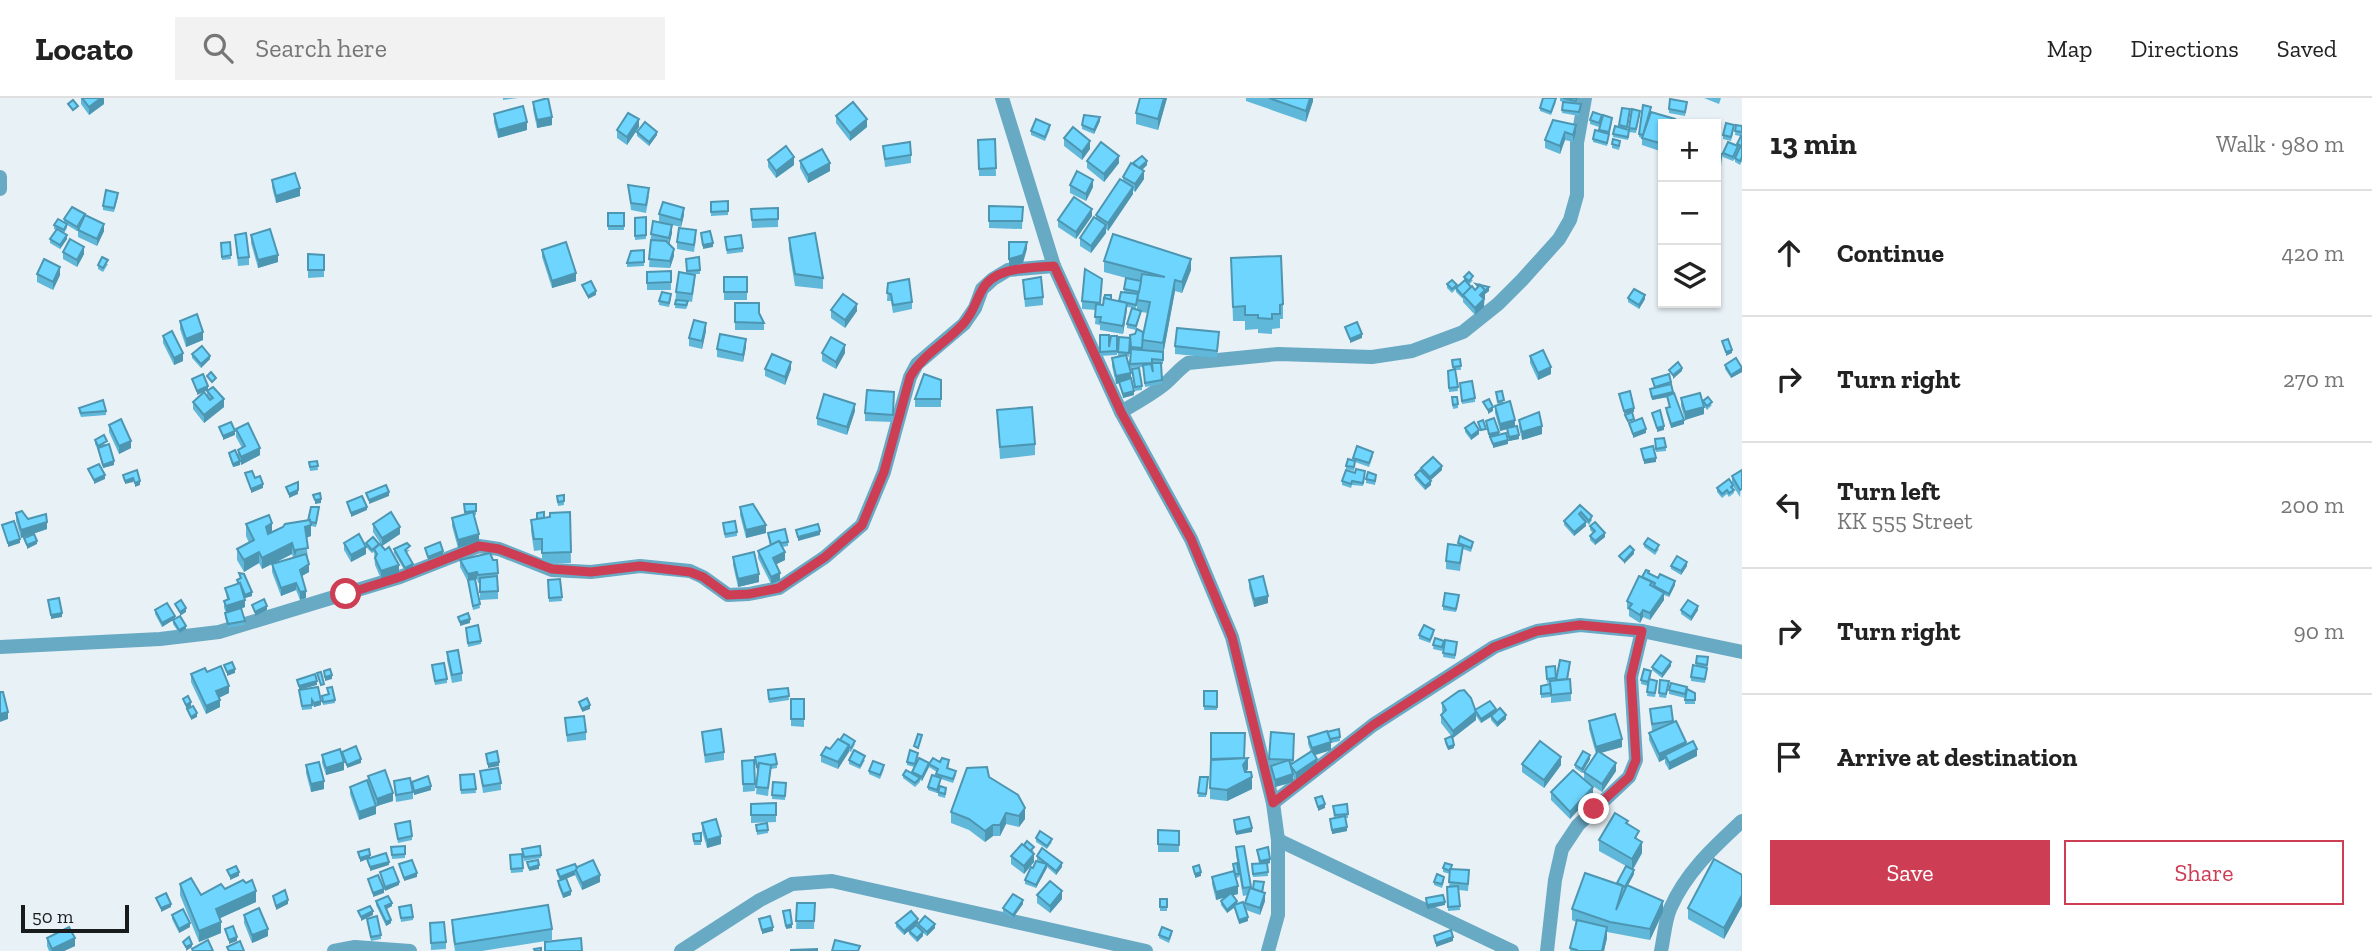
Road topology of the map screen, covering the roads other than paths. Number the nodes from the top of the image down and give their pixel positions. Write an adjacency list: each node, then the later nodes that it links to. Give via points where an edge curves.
1 (1002, 98): 5 (street)
2 (1585, 98): 6 (street, via 1577,143 1577,195 1570,220 1522,280 1463,332 1412,351 1372,357 1278,354 1188,363 1168,382)
3 (0, 177): 4 (street)
4 (0, 189)
5 (1054, 266): 6 (street); 8 (street, via 1008,270 993,279 982,289 964,324 917,364 884,472 862,525 779,588 728,595 690,572 640,566 591,572 552,569 479,546 389,580 219,632)
6 (1121, 412): 10 (street, via 1191,539 1232,637)
7 (1642, 631): 9 (street); 10 (street, via 1580,625 1537,631 1494,647 1373,725); 19 (street, via 1631,677 1636,760 1629,777 1578,825 1562,849)
8 (0, 647)
9 (1742, 652)
10 (1273, 803): 12 (street)
11 (1742, 821): 20 (street, via 1686,880 1669,911)
12 (1278, 840): 17 (street, via 1278,915); 18 (street)
13 (334, 951): 14 (street, via 355,947)
14 (410, 951)
15 (681, 951): 16 (street, via 792,884 832,881)
16 (1146, 951)
17 (1268, 951)
18 (1512, 951)
19 (1547, 951)
20 (1661, 951)

